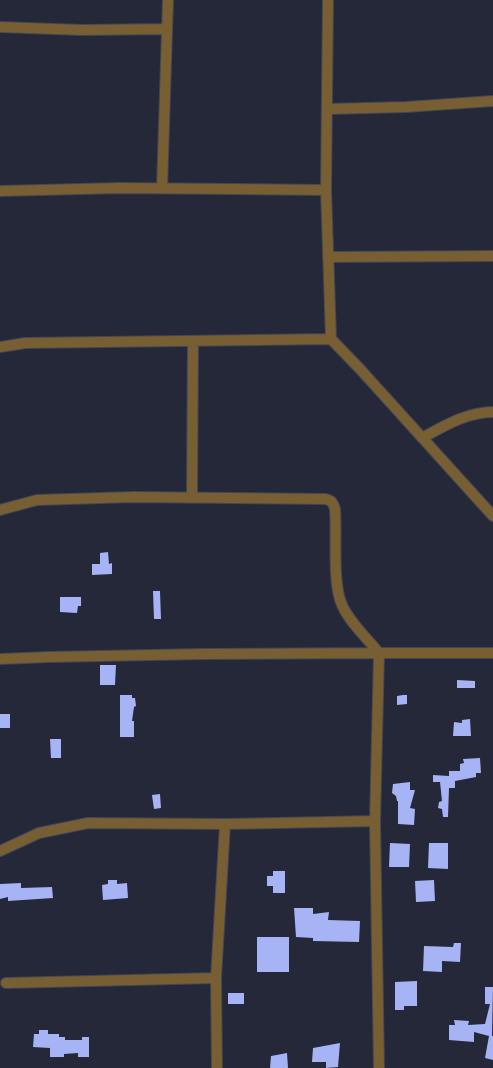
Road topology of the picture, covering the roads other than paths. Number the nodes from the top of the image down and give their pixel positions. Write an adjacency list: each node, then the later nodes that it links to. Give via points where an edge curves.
1 (168, 0): 4 (street)
2 (328, 0): 6 (street)
3 (0, 27): 4 (street)
4 (167, 30): 7 (street)
5 (493, 101): 6 (street)
6 (327, 109): 8 (street)
7 (162, 188): 8 (street); 9 (street)
8 (326, 190): 11 (street)
9 (0, 191)
10 (493, 256): 11 (street)
11 (328, 257): 12 (street)
12 (331, 340): 13 (street); 16 (street)
13 (193, 341): 14 (street, via 25,343); 17 (street)
14 (0, 347)
15 (493, 412): 16 (street, via 482,412 454,421)
16 (422, 438): 19 (street)
17 (192, 498): 18 (street, via 37,500); 20 (street, via 331,500 335,509 337,580 341,604)
18 (0, 510)
19 (493, 516)
20 (379, 653): 21 (street); 22 (street, via 188,654); 23 (street)
21 (493, 653)
22 (0, 659)
23 (375, 821): 24 (street); 29 (street)
24 (225, 824): 25 (street, via 88,823 39,833); 26 (street)
25 (0, 851)
26 (216, 978): 27 (street); 28 (street)
27 (6, 983)
28 (217, 1068)
29 (379, 1068)

